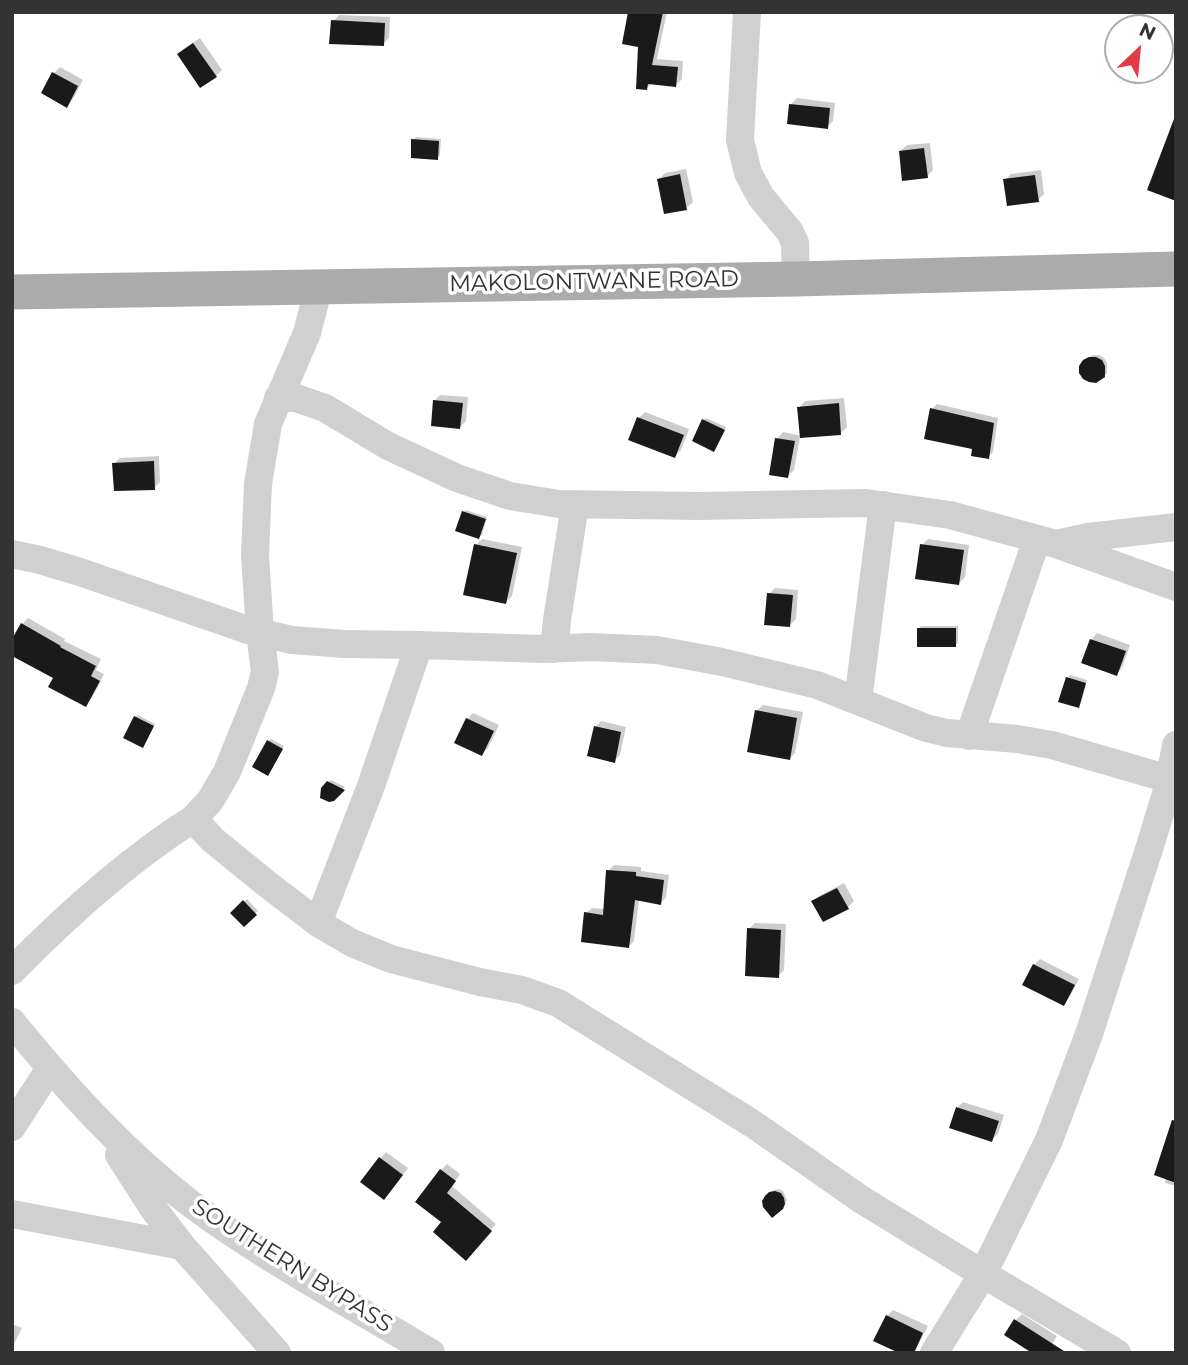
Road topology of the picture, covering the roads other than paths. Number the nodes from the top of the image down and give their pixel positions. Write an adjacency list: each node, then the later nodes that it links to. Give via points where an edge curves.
1 (747, 12): 3 (street, via 740,140 747,173 795,243)
2 (1176, 269): 3 (main road, MAKOLONTWANE ROAD)
3 (796, 279): 4 (main road, MAKOLONTWANE ROAD)
4 (319, 286): 5 (main road, MAKOLONTWANE ROAD); 6 (street, via 307,333)
5 (12, 292)
6 (278, 398): 7 (street, via 296,398 325,408 388,446 457,478 510,496); 13 (street, via 268,424 258,484 255,555)
7 (575, 505): 8 (street); 15 (street)
8 (883, 505): 10 (street, via 950,515); 16 (street)
9 (1176, 527): 10 (street)
10 (1046, 541): 12 (street); 17 (street)
11 (12, 554): 13 (street)
12 (1176, 587)
13 (260, 633): 14 (street, via 344,644); 20 (street, via 265,672 261,688 227,772)
14 (418, 645): 15 (street); 21 (street)
15 (554, 649): 16 (street, via 657,650 817,685)
16 (858, 701): 17 (street, via 926,728)
17 (969, 736): 19 (street, via 1052,745)
18 (1176, 745): 19 (street)
19 (1169, 779): 29 (street, via 1089,1034 1049,1140)
20 (193, 819): 21 (street); 22 (street, via 73,912)
21 (318, 923): 29 (street, via 391,960 522,990 558,1003)
22 (12, 971)
23 (12, 1022): 24 (street, SOUTHERN BYPASS)
24 (50, 1068): 25 (street, SOUTHERN BYPASS); 26 (street)
25 (99, 1122): 28 (street); 31 (street, SOUTHERN BYPASS, via 180,1195 242,1240)
26 (12, 1128)
27 (12, 1214): 28 (street)
28 (182, 1246): 30 (street)
29 (983, 1274): 32 (street); 33 (street)
30 (277, 1353)
31 (431, 1353)
32 (934, 1353)
33 (1117, 1353)

